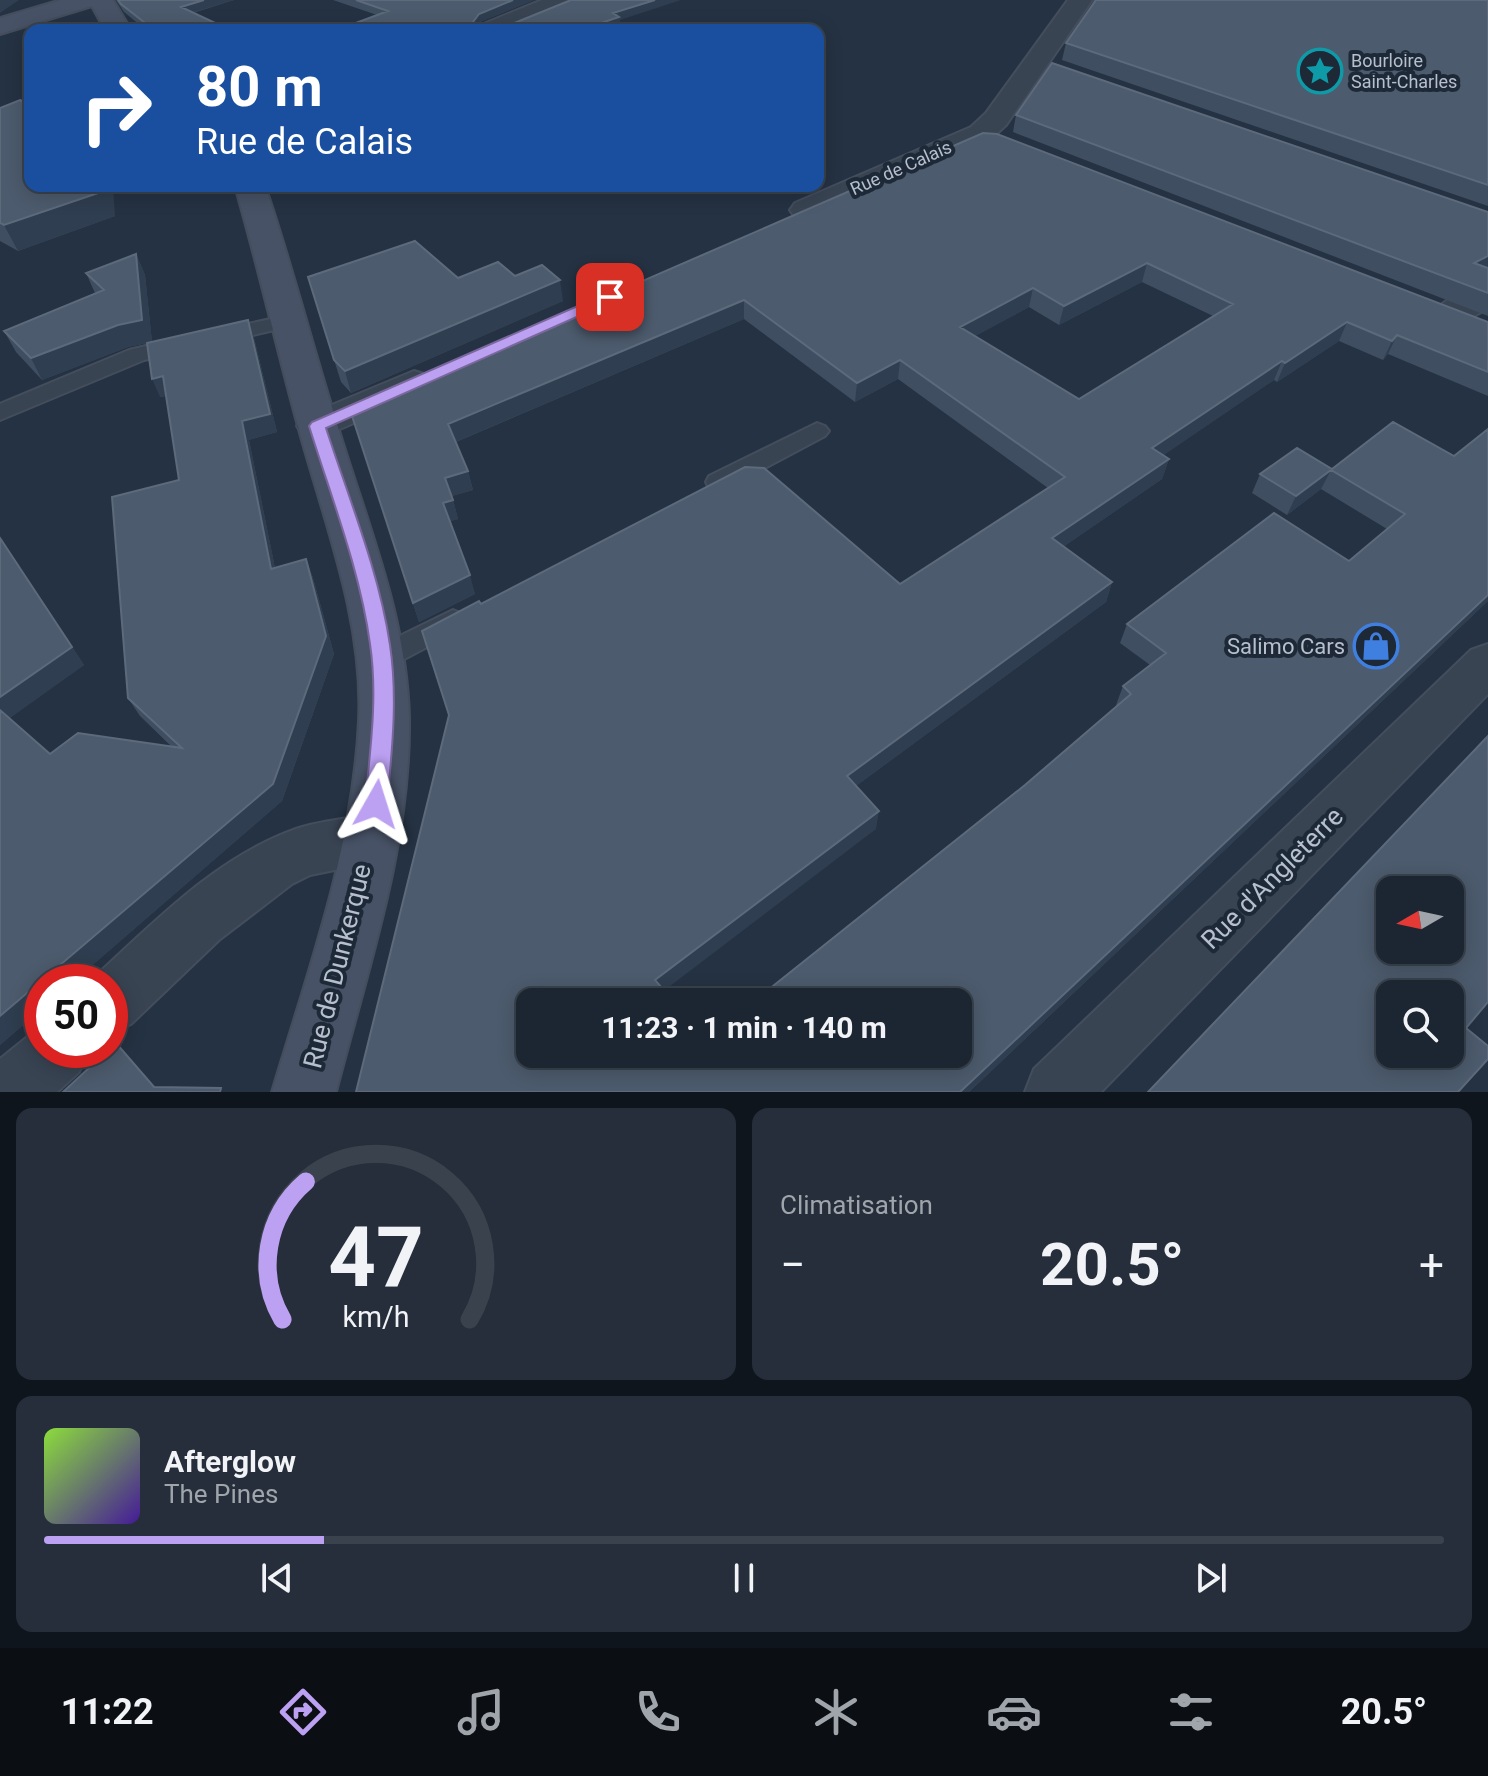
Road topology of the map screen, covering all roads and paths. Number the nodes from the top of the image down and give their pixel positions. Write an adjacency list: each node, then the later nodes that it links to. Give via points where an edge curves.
1 (86, 0): 4 (main road); 5 (main road); 7 (main road)
2 (563, 0): 6 (street)
3 (1080, 0): 9 (street, Rue de Calais, via 1051,68 996,119 996,138)
4 (97, 24)
5 (112, 24)
6 (505, 24)
7 (0, 26)
8 (252, 192): 11 (main road, Rue de Dunkerque)
9 (777, 223)
10 (1488, 294): 12 (street, via 1433,310)
11 (289, 321): 14 (lane, via 137,355); 15 (main road, Rue de Dunkerque)
12 (1488, 332)
13 (440, 372): 15 (street)
14 (0, 413)
15 (317, 426): 19 (main road, Rue de Dunkerque, via 371,597)
16 (817, 431): 17 (lane)
17 (694, 495)
18 (475, 609): 19 (lane)
19 (381, 658): 21 (main road, Rue de Dunkerque, via 384,721)
20 (1488, 663): 26 (street, Rue d'Angleterre)
21 (369, 839): 22 (street, via 299,853 265,871); 25 (main road, Rue de Dunkerque)
22 (128, 987)
23 (37, 1068): 24 (street)
24 (10, 1092)
25 (304, 1092)
26 (1057, 1092)

